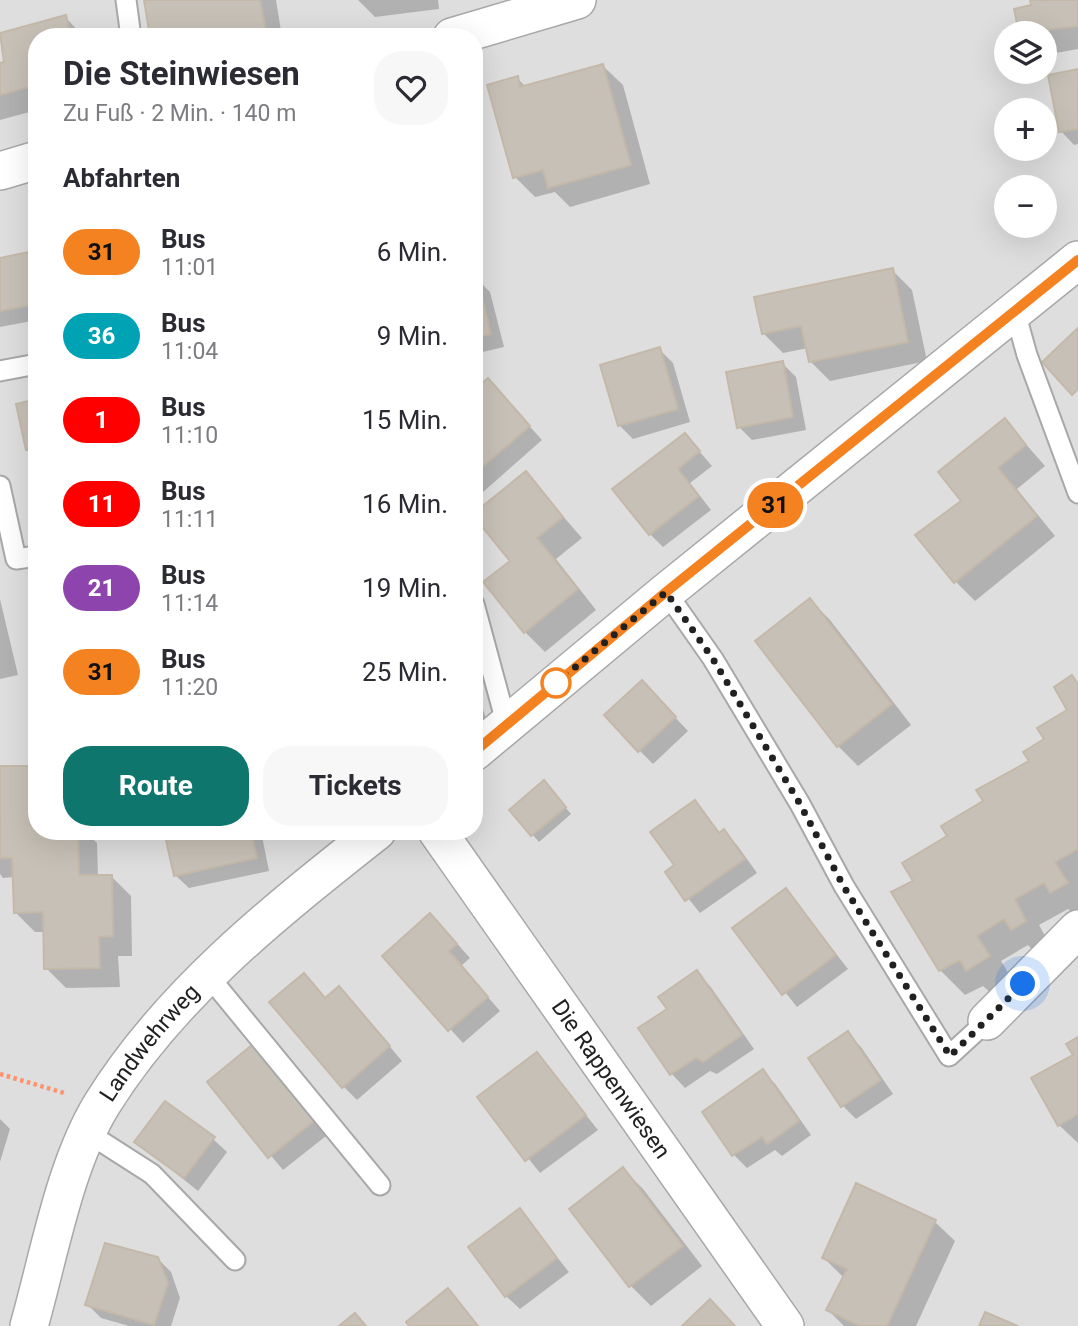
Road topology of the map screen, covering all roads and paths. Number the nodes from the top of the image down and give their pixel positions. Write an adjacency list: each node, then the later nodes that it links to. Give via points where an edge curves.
1 (126, 0): 3 (lane)
2 (578, 0): 4 (street)
3 (130, 28)
4 (483, 28)
5 (28, 163): 6 (street)
6 (0, 171)
7 (1078, 260): 8 (street)
8 (1015, 312): 12 (lane); 14 (street)
9 (28, 366): 10 (lane)
10 (0, 371)
11 (0, 486): 13 (lane, via 16,559)
12 (1078, 493)
13 (28, 557)
14 (666, 592): 16 (street); 22 (lane, via 719,670 844,887 950,1056)
15 (483, 637): 16 (lane)
16 (507, 726): 17 (street)
17 (483, 745)
18 (443, 840): 28 (street, Die Rappenwiesen)
19 (341, 844): 21 (street, Landwehrweg)
20 (1078, 929): 22 (street)
21 (206, 973): 24 (street, Landwehrweg, via 169,1014); 25 (lane)
22 (987, 1021)
23 (0, 1074): 24 (path)
24 (95, 1119): 26 (lane); 27 (street, Landwehrweg, via 71,1175)
25 (380, 1185)
26 (235, 1260)
27 (29, 1326)
28 (785, 1326)

